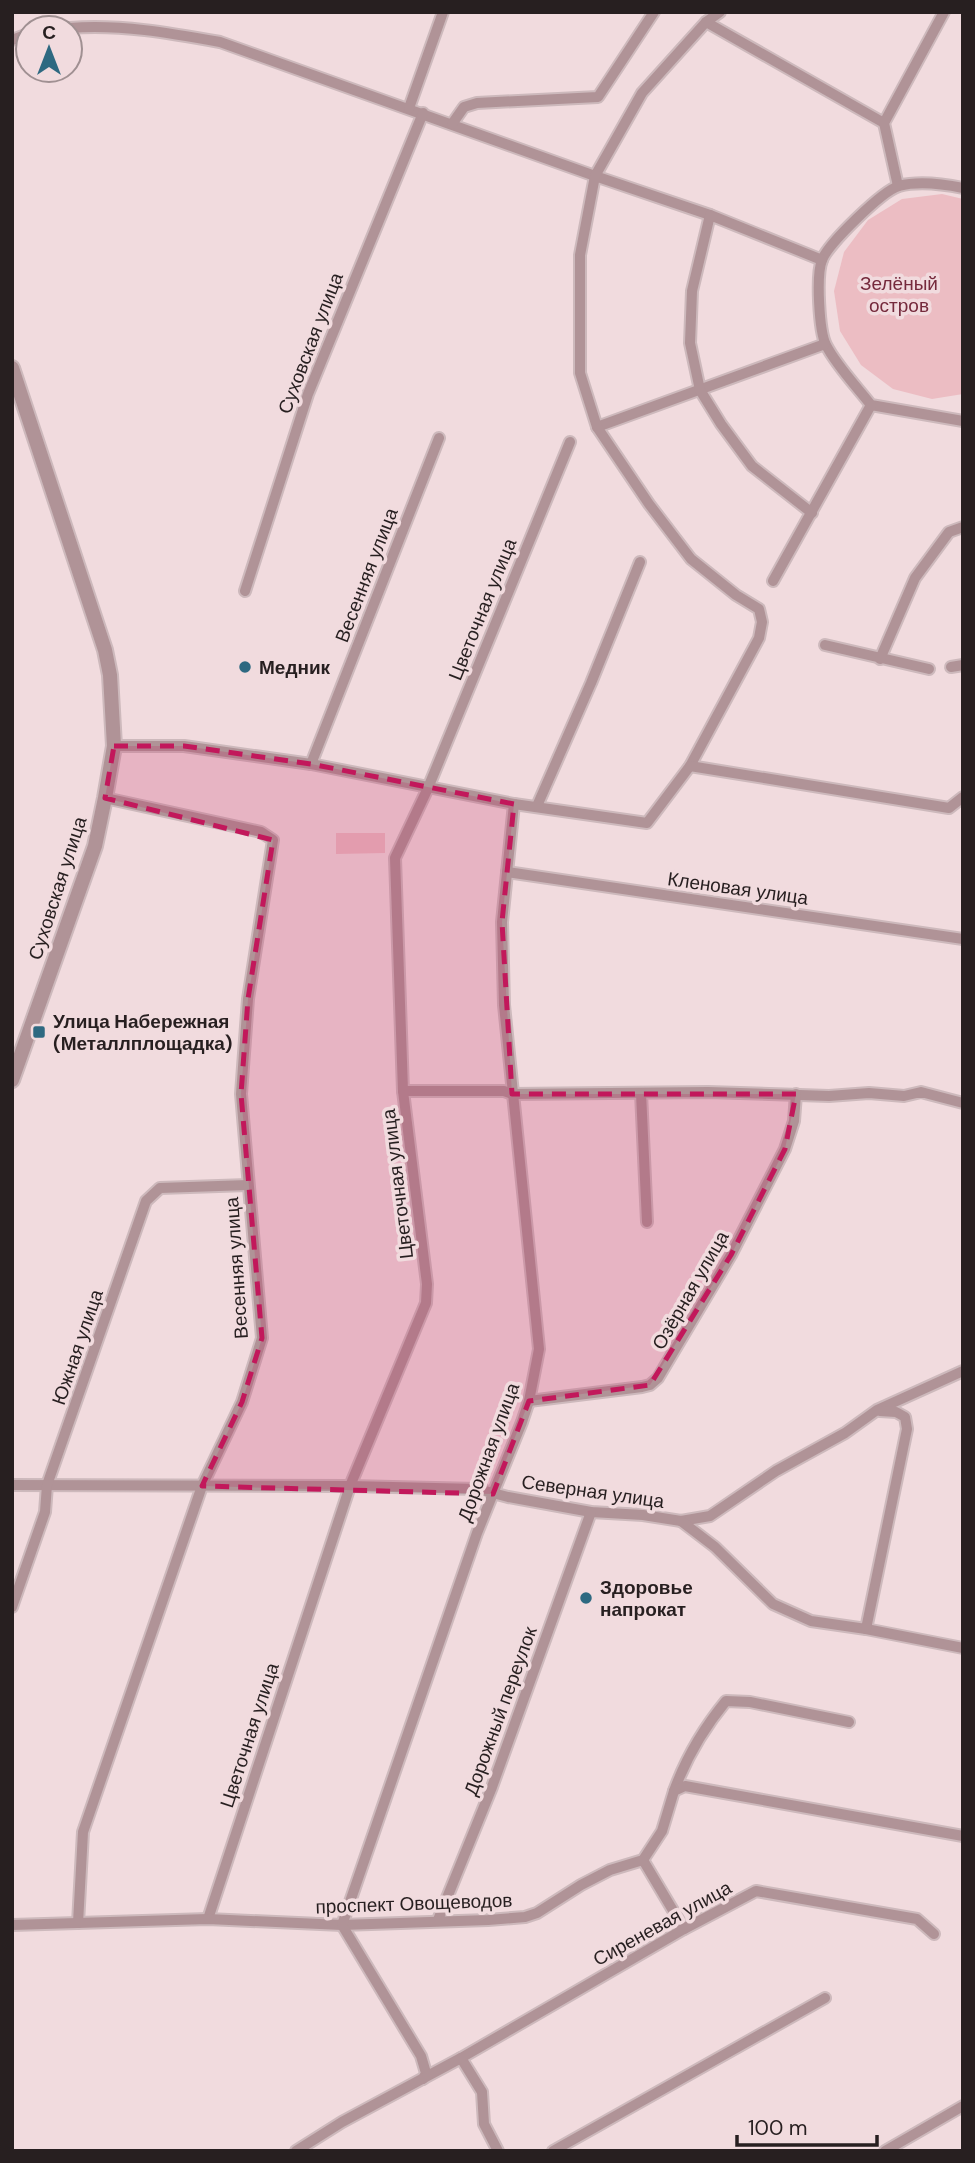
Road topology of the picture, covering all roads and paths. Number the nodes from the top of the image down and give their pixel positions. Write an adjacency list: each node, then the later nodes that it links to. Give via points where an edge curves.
1 (443, 12): 7 (street)
2 (654, 12): 10 (street, via 598,97 477,103 464,107)
3 (720, 12): 5 (street)
4 (944, 12): 9 (street)
5 (706, 22): 9 (street); 11 (street, via 642,93)
6 (84, 28): 7 (street, via 158,31 220,42)
7 (409, 108): 8 (street)
8 (423, 113): 10 (street); 28 (street, Суховская улица, via 308,394)
9 (884, 123): 12 (street)
10 (452, 124): 11 (street)
11 (595, 176): 14 (street); 21 (street, via 580,255 580,373)
12 (898, 186): 13 (street); 15 (street, via 875,200)
13 (963, 188)
14 (710, 215): 15 (street); 18 (street, via 692,291 690,343)
15 (822, 260): 16 (street, via 818,304)
16 (825, 344): 18 (street); 19 (street)
17 (12, 368): 32 (street, Суховская улица, via 105,650)
18 (701, 390): 21 (street); 24 (street, via 752,466)
19 (871, 405): 20 (street); 24 (street)
20 (963, 421)
21 (597, 427): 34 (street, via 691,559 759,609 759,638)
22 (439, 438): 33 (street, Весенняя улица)
23 (570, 442): 35 (street, Цветочная улица)
24 (812, 513): 27 (street)
25 (963, 527): 30 (street, via 949,531 915,578)
26 (640, 562): 39 (street)
27 (773, 581)
28 (245, 591)
29 (825, 645): 30 (street)
30 (880, 659): 31 (street)
31 (929, 669)
32 (114, 746): 33 (street, via 184,746); 37 (street, Суховская улица)
33 (312, 764): 35 (street)
34 (690, 766): 36 (street, via 949,808); 39 (street, via 647,823)
35 (428, 788): 38 (street); 43 (street, Цветочная улица, via 395,859)
36 (963, 797)
37 (105, 798): 42 (street, Суховская улица, via 95,846); 48 (street, Весенняя улица, via 261,832 273,839 247,1013 242,1094)
38 (514, 804): 39 (street); 40 (street, Дорожная улица)
39 (537, 806)
40 (508, 872): 41 (street, Кленовая улица); 45 (street, Дорожная улица, via 502,922)
41 (963, 939)
42 (14, 1073)
43 (403, 1091): 45 (street); 56 (street, Цветочная улица, via 426,1303)
44 (641, 1093): 45 (street); 46 (street); 49 (street)
45 (512, 1094): 51 (street, Дорожная улица, via 539,1349)
46 (796, 1094): 47 (street, via 904,1096 921,1092); 51 (street, Озёрная улица, via 785,1149 731,1255 658,1378 642,1387)
47 (963, 1103)
48 (247, 1185): 54 (street, Южная улица, via 160,1188 146,1202); 55 (street, Весенняя улица, via 262,1338 242,1402)
49 (647, 1222)
50 (963, 1371): 52 (street, Северная улица)
51 (529, 1401): 57 (street, Дорожная улица)
52 (877, 1410): 59 (street, Северная улица, via 710,1516); 61 (street, via 905,1417 906,1429)
53 (12, 1485): 54 (street, Северная улица)
54 (47, 1485): 55 (street, Северная улица); 60 (street, Южная улица, via 45,1512)
55 (202, 1486): 56 (street, Северная улица); 69 (street, Весенняя улица, via 83,1832)
56 (350, 1486): 57 (street, Северная улица, via 478,1489); 67 (street, Цветочная улица)
57 (493, 1494): 58 (street, Северная улица); 71 (street, Дорожная улица)
58 (591, 1512): 59 (street, Северная улица); 68 (street, Дорожный переулок, via 492,1787)
59 (681, 1521): 61 (street, via 773,1604 811,1620)
60 (12, 1607)
61 (866, 1629): 62 (street)
62 (963, 1648)
63 (849, 1722): 64 (street, via 726,1701 685,1763)
64 (674, 1791): 65 (street, via 685,1786); 66 (street, via 662,1831)
65 (963, 1836)
66 (643, 1860): 68 (street, проспект Овощеводов, via 610,1870 537,1913 488,1920); 72 (street)
67 (208, 1919): 69 (street, проспект Овощеводов); 71 (street, проспект Овощеводов)
68 (438, 1920): 71 (street, проспект Овощеводов)
69 (78, 1923): 70 (street, проспект Овощеводов)
70 (12, 1925)
71 (342, 1925): 76 (street, via 421,2056 426,2073)
72 (684, 1929): 73 (street, Сиреневая улица, via 756,1891 918,1919); 75 (street, Сиреневая улица)
73 (934, 1934)
74 (825, 1998): 80 (street)
75 (461, 2058): 76 (street, Сиреневая улица); 79 (street, via 482,2092 484,2124)
76 (423, 2079): 78 (street, Сиреневая улица)
77 (963, 2106): 81 (street)
78 (296, 2151)
79 (498, 2151)
80 (553, 2151)
81 (885, 2151)

